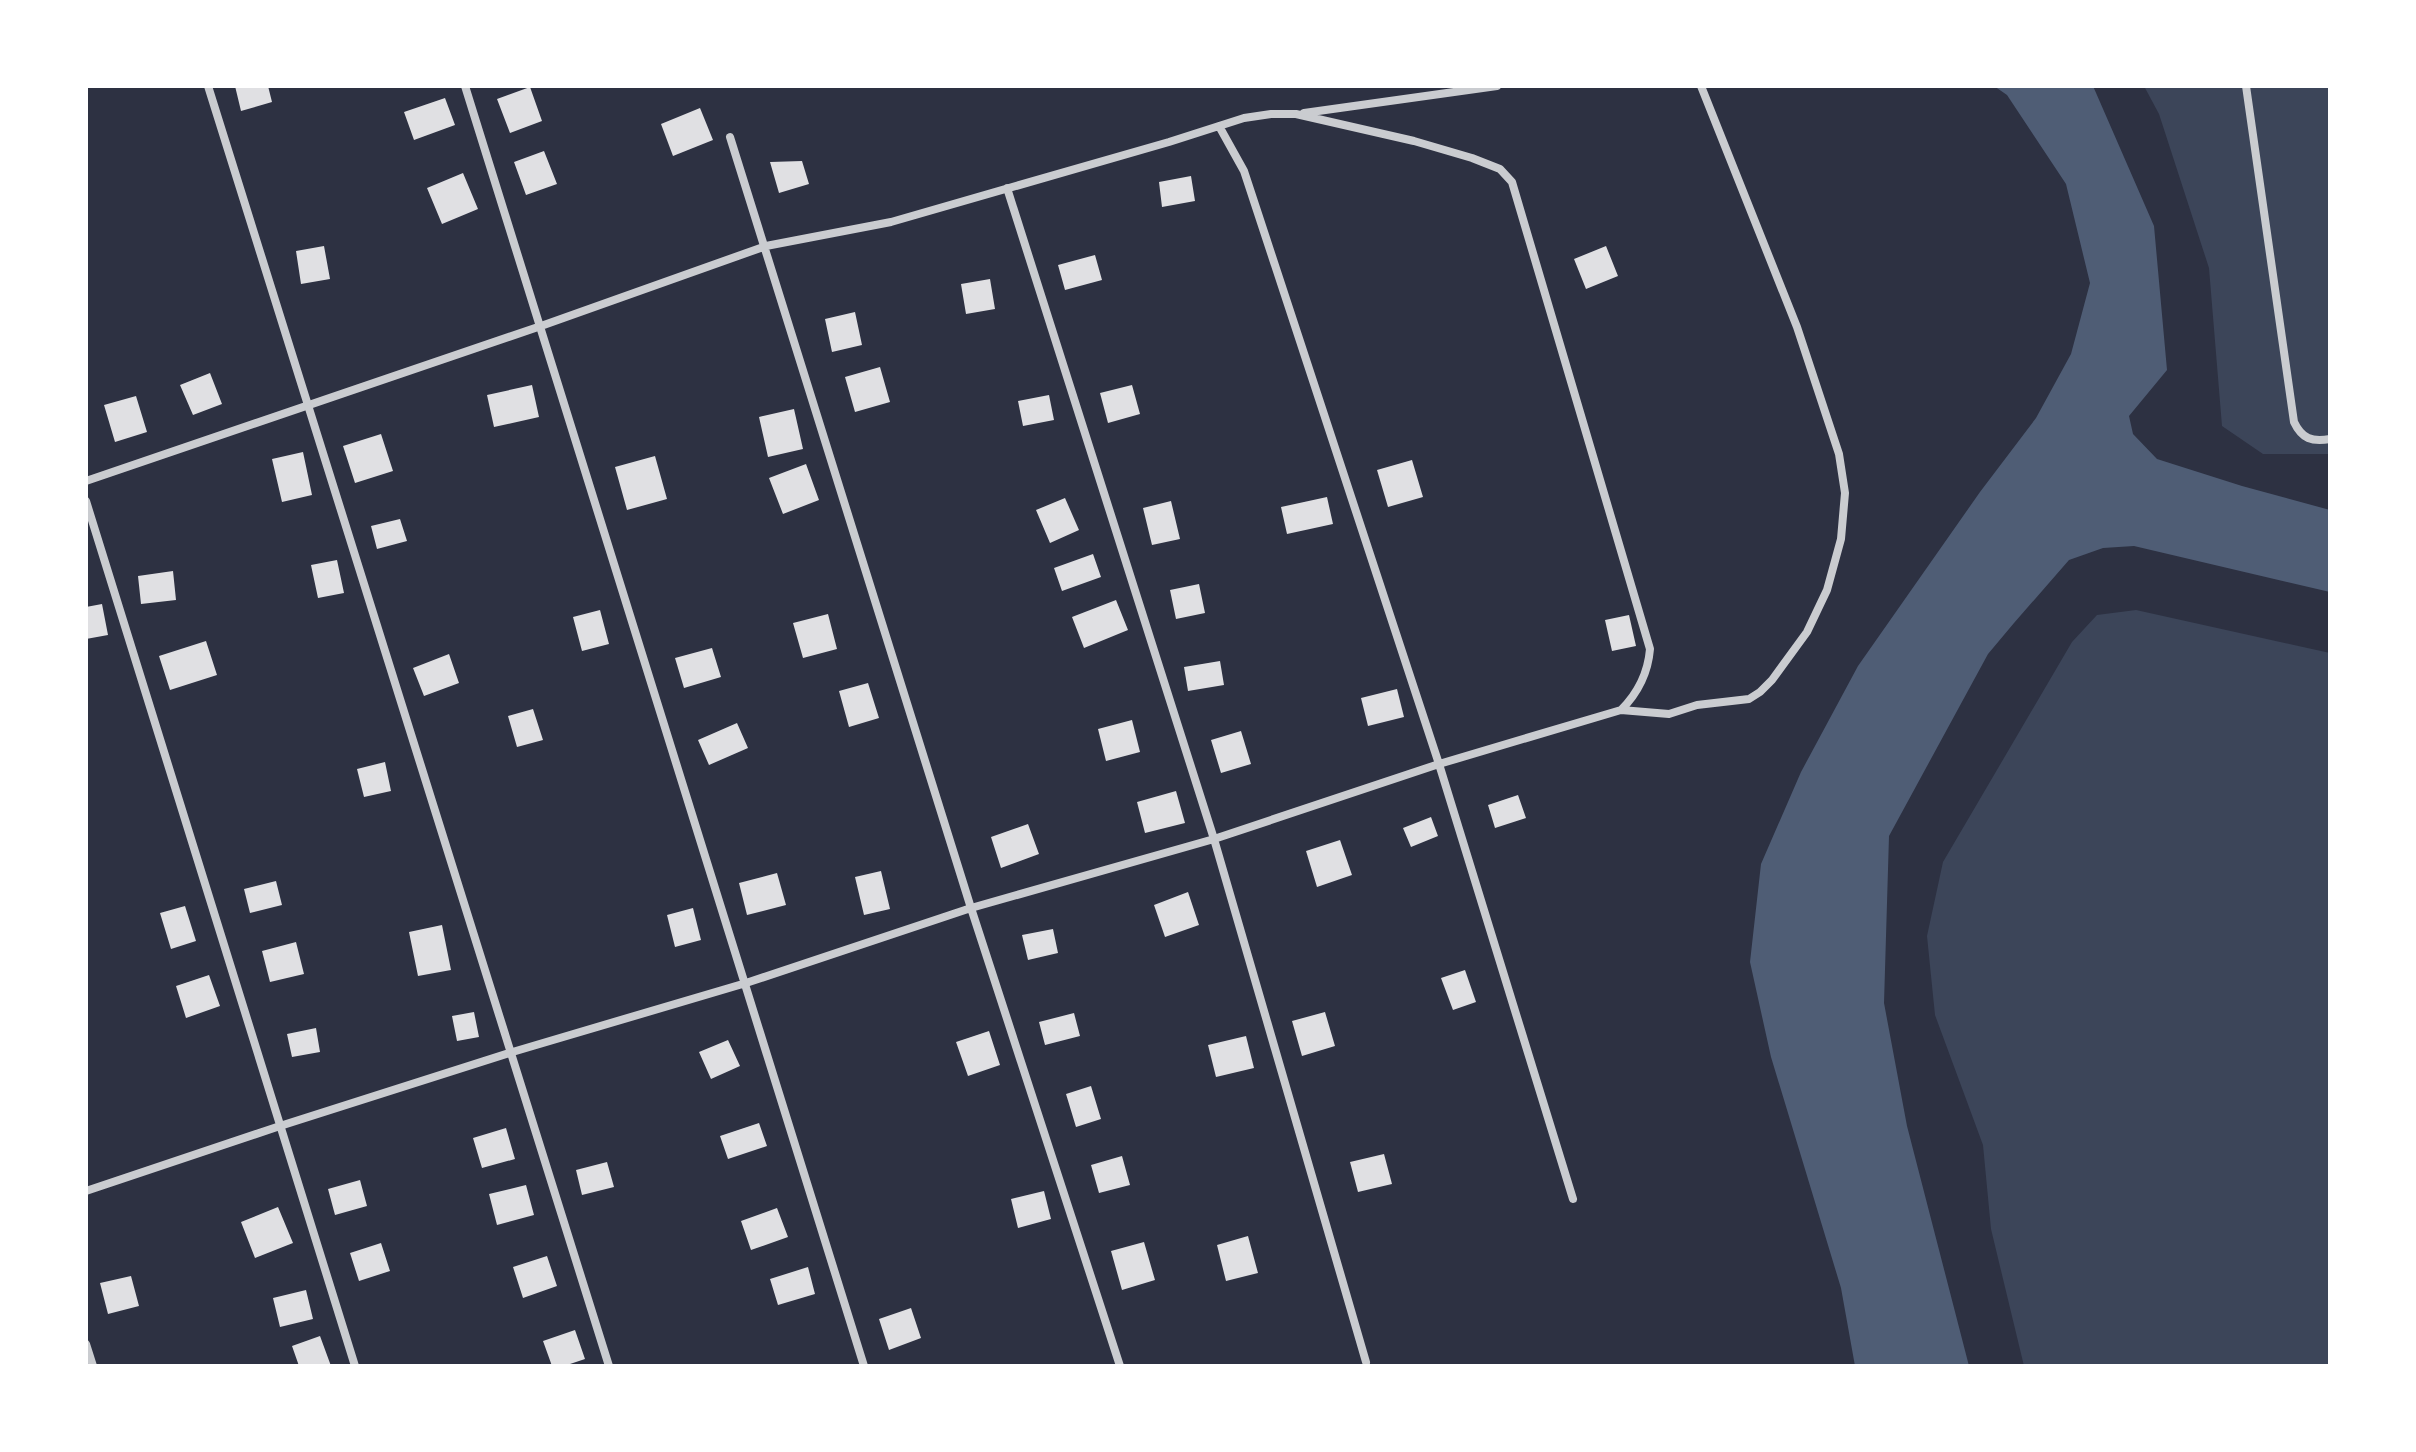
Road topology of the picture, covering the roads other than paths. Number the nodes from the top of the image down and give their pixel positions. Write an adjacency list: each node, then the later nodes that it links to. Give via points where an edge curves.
1 (208, 86): 12 (street)
2 (465, 86): 11 (street)
3 (1497, 86): 6 (street)
4 (1701, 86): 16 (street, via 1797,327 1839,454 1845,493 1841,539 1827,590 1807,632 1760,692 1749,699 1669,714)
5 (2246, 86): 13 (street, via 2294,422 2306,438)
6 (1296, 114): 7 (street, via 1244,118); 16 (street, via 1472,158 1500,169 1512,182 1650,649 1643,680)
7 (1219, 126): 9 (street); 17 (street, via 1244,171)
8 (730, 137): 10 (street)
9 (1007, 188): 10 (street, via 891,222); 18 (street)
10 (766, 246): 11 (street); 19 (street)
11 (541, 326): 12 (street); 20 (street)
12 (309, 406): 14 (street); 21 (street)
13 (2330, 439)
14 (86, 481)
15 (86, 501): 22 (street)
16 (1621, 710): 17 (street)
17 (1439, 764): 18 (street); 24 (street)
18 (1214, 839): 19 (street); 26 (street)
19 (971, 908): 20 (street); 31 (street)
20 (746, 983): 21 (street); 30 (street)
21 (509, 1053): 22 (street); 29 (street)
22 (280, 1126): 23 (street); 28 (street)
23 (86, 1191)
24 (1573, 1199)
25 (86, 1344): 27 (street)
26 (1366, 1362)
27 (93, 1366)
28 (355, 1366)
29 (609, 1366)
30 (864, 1366)
31 (1120, 1366)

